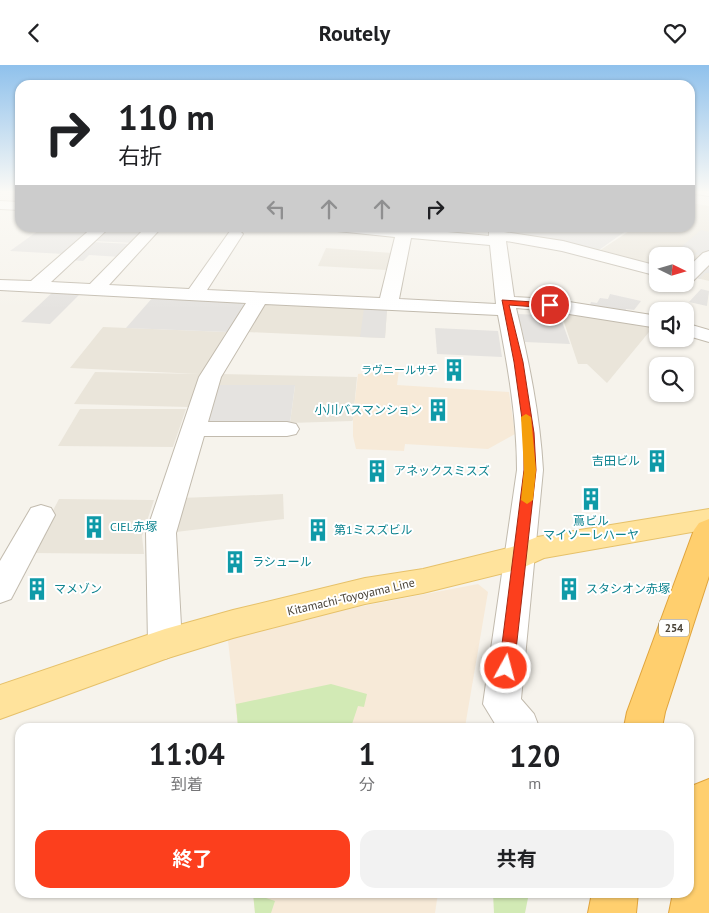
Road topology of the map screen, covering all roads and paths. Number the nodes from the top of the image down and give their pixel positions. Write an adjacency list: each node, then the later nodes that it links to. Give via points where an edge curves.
1 (97, 232): 11 (street)
2 (150, 232): 12 (street)
3 (393, 232): 4 (street)
4 (404, 233): 6 (street); 15 (street)
5 (235, 234): 13 (street)
6 (497, 235): 8 (street, via 562,246); 16 (street)
7 (709, 256): 9 (street)
8 (649, 269)
9 (694, 275)
10 (0, 285): 11 (street)
11 (35, 287): 12 (street)
12 (94, 290): 13 (street)
13 (194, 295): 14 (street)
14 (258, 299): 15 (street); 20 (street, via 210,377)
15 (388, 305): 16 (street)
16 (506, 306): 17 (street, via 550,305); 25 (street, via 529,433 530,470)
17 (649, 321)
18 (694, 332): 19 (street)
19 (709, 336)
20 (194, 429): 21 (street); 27 (street, via 161,533)
21 (287, 429)
22 (42, 515): 26 (street)
23 (709, 519): 25 (main road, Kitamachi-Toyoyama Line, via 537,548)
24 (709, 529): 30 (highway, 254)
25 (520, 557): 27 (main road, Kitamachi-Toyoyama Line, via 423,581 356,593); 29 (street, via 502,704)
26 (0, 590)
27 (165, 644): 28 (main road, Kitamachi-Toyoyama Line)
28 (0, 702)
29 (517, 723)
30 (644, 723)
31 (709, 800): 34 (highway)
32 (614, 898): 33 (highway)
33 (612, 913)
34 (693, 913)

